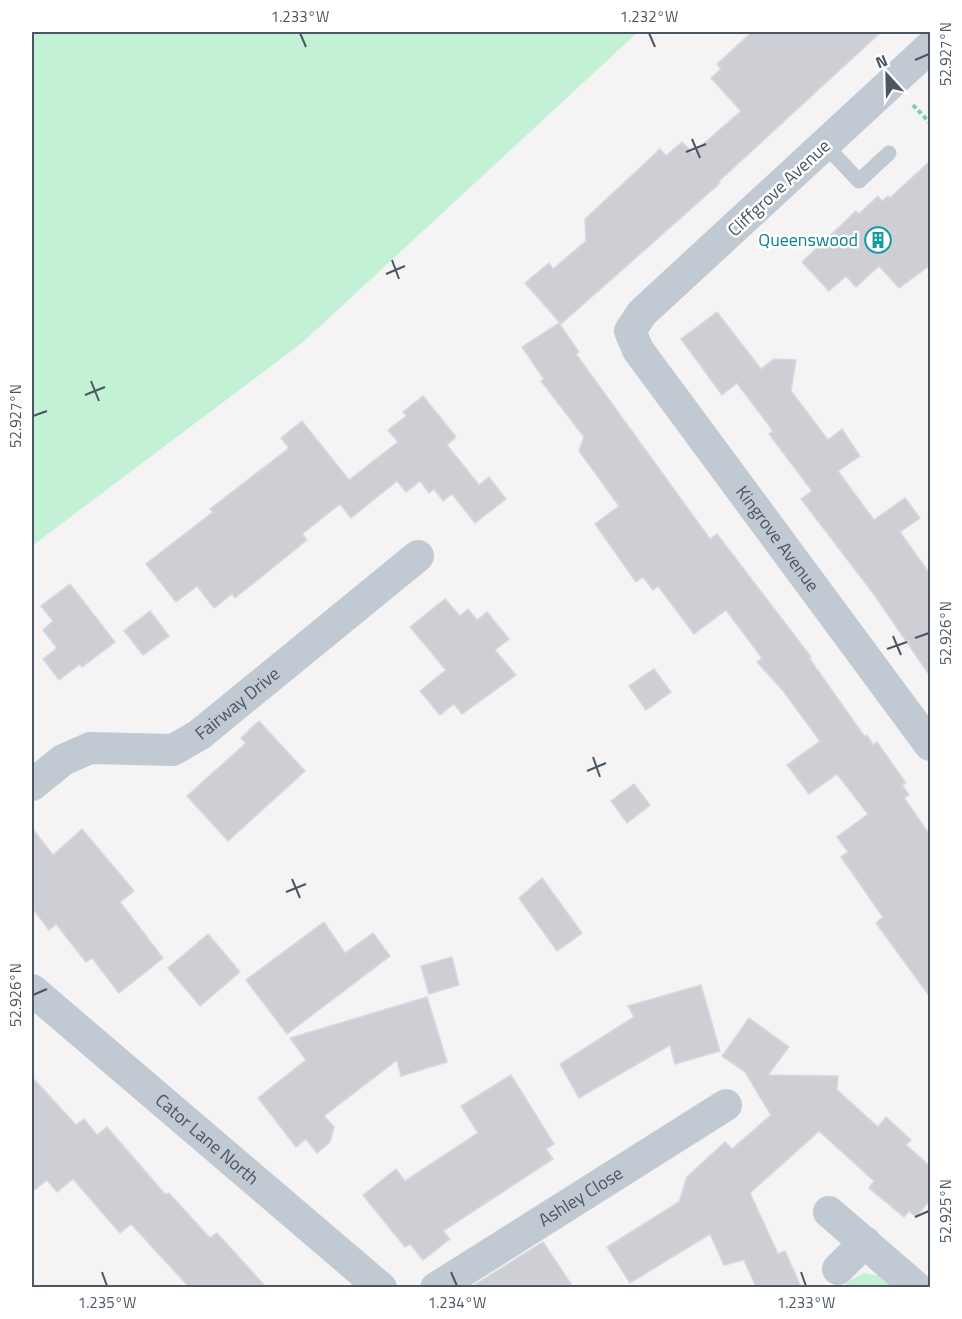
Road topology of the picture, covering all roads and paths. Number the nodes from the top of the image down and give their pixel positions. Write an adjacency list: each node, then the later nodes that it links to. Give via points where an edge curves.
1 (930, 47): 2 (street, Cliffgrove Avenue)
2 (825, 145): 3 (lane, via 859,181); 4 (street, Cliffgrove Avenue, via 642,313)
3 (889, 153)
4 (630, 331): 6 (street, Kingrove Avenue, via 638,350)
5 (418, 556): 7 (street, Fairway Drive, via 199,735 173,750 90,748 63,760)
6 (930, 745)
7 (32, 785)
8 (32, 990): 13 (street, Cator Lane North)
9 (726, 1105): 14 (street, Ashley Close)
10 (829, 1212): 11 (street)
11 (865, 1242): 12 (street); 15 (street)
12 (838, 1269)
13 (381, 1287)
14 (436, 1287)
15 (916, 1287)

